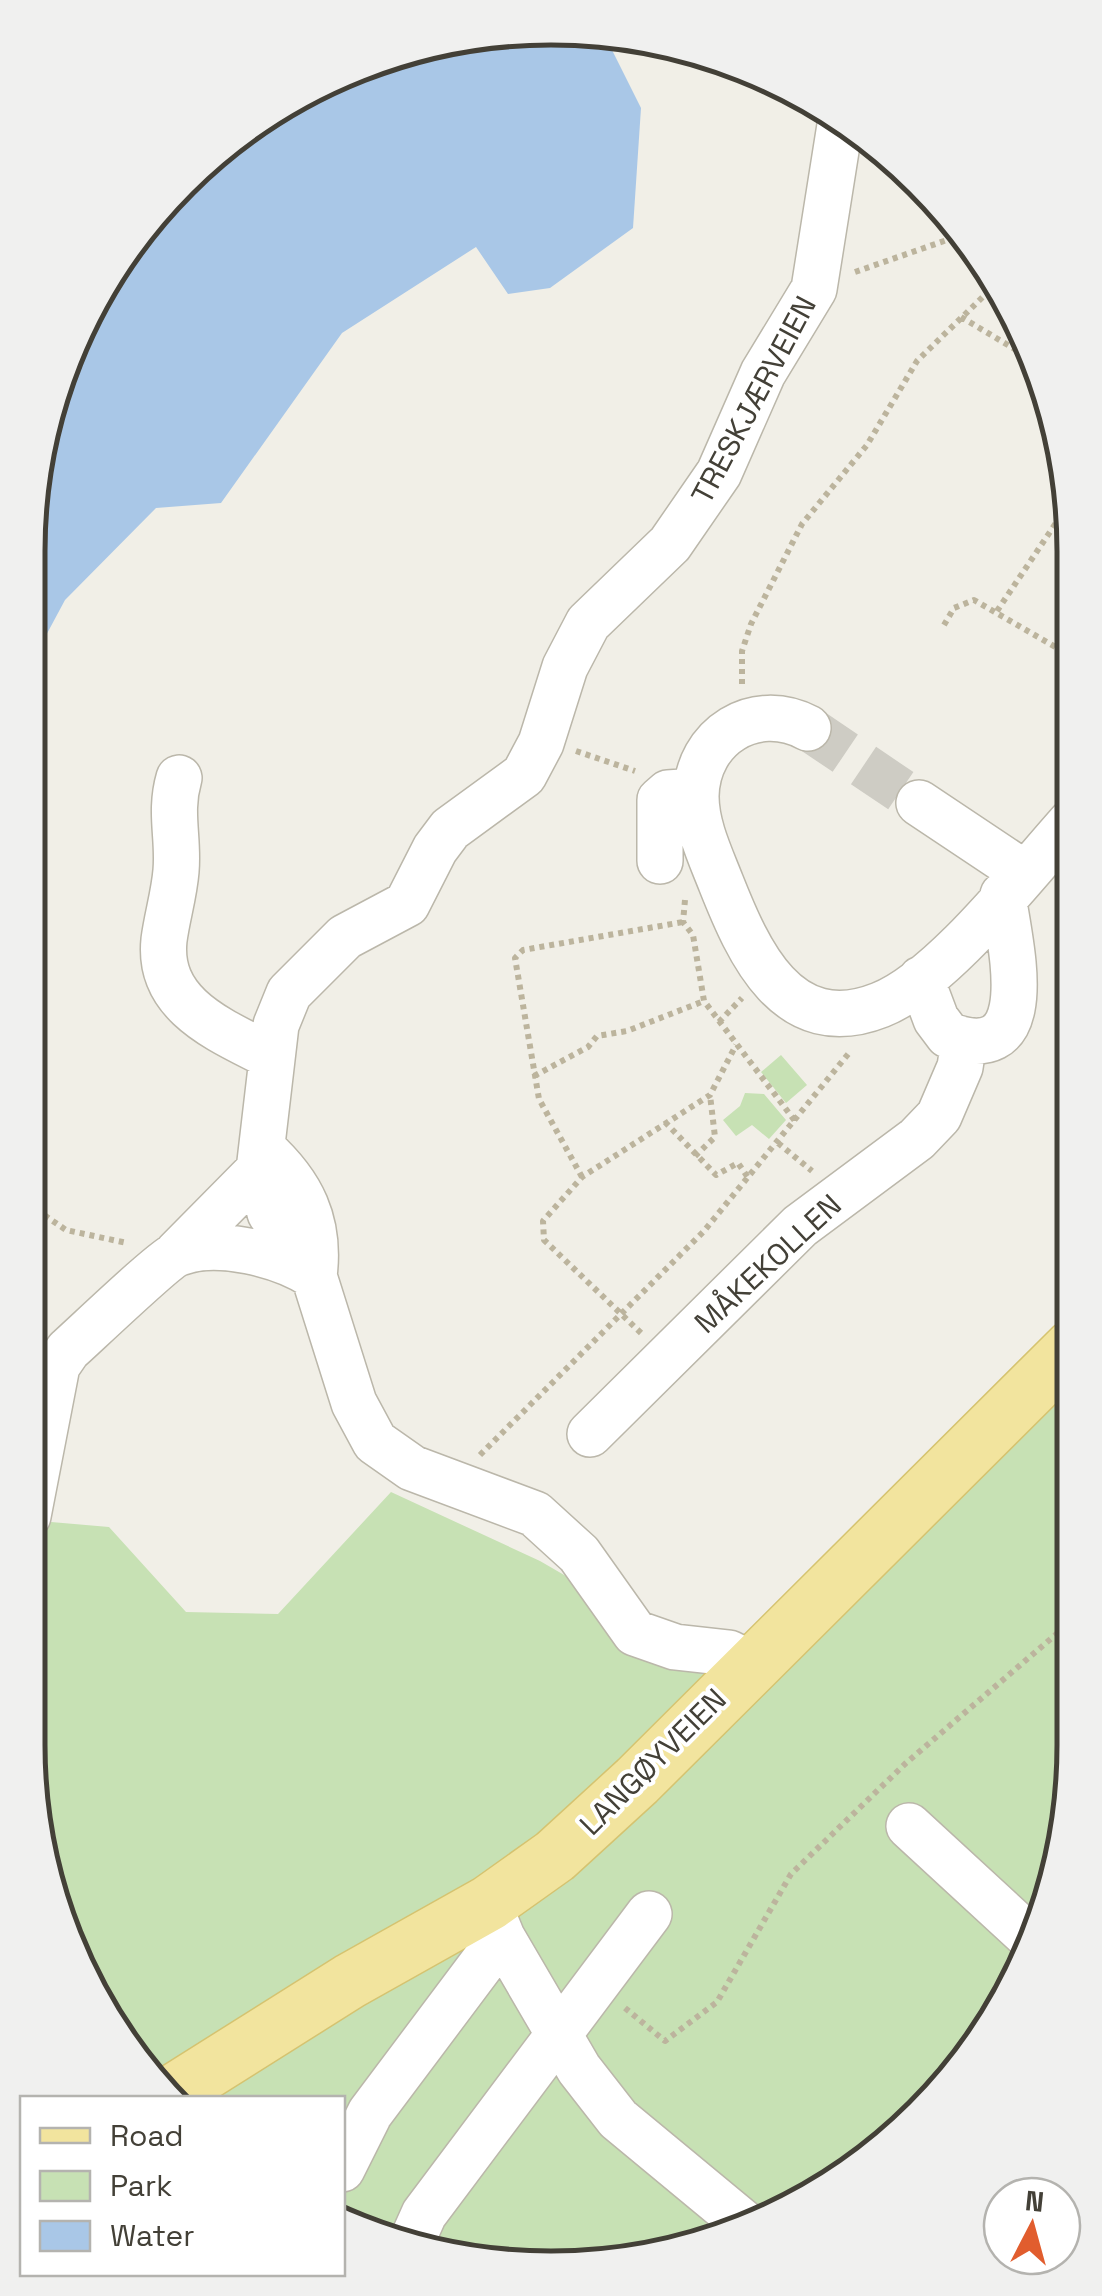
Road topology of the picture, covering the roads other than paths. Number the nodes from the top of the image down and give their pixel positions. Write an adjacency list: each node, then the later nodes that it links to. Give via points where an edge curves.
1 (838, 135): 11 (street, TRESKJÆRVEIEN, via 814,289 764,372 703,500 574,646 524,775 450,830 406,904 345,937 306,973 280,1010)
2 (808, 728): 4 (street, via 784,715 742,724 722,735)
3 (179, 778): 11 (street, via 171,815 174,900 164,938 170,987 196,1016)
4 (698, 784): 7 (street, via 660,800); 9 (street, via 705,842 768,978 804,1004 854,1012 889,1000)
5 (918, 803): 8 (street)
6 (1057, 837): 8 (street)
7 (660, 861)
8 (1014, 884): 9 (street); 10 (street, via 1016,1006 998,1033)
9 (921, 978): 10 (street, via 936,1019 948,1035)
10 (964, 1040): 17 (street, MÅKEKOLLEN, via 939,1116 800,1226)
11 (272, 1058): 12 (street, TRESKJÆRVEIEN)
12 (260, 1159): 13 (street); 14 (street, TRESKJÆRVEIEN, via 270,1213)
13 (177, 1253): 14 (street, via 229,1250 276,1257); 16 (street, via 68,1350 56,1366)
14 (314, 1276): 18 (street, TRESKJÆRVEIEN, via 354,1403 375,1442 412,1468 535,1514 579,1554 635,1634 729,1653)
15 (1057, 1363): 18 (main road, LANGØYVEIEN)
16 (45, 1425)
17 (590, 1434)
18 (751, 1664): 21 (main road, LANGØYVEIEN)
19 (908, 1826): 22 (street)
20 (649, 1914): 23 (street)
21 (495, 1920): 23 (street); 24 (main road, LANGØYVEIEN, via 350,1981); 25 (street)
22 (1022, 1930)
23 (558, 2034): 26 (street, via 618,2119); 27 (street)
24 (180, 2088)
25 (345, 2163)
26 (734, 2216)
27 (416, 2233)

